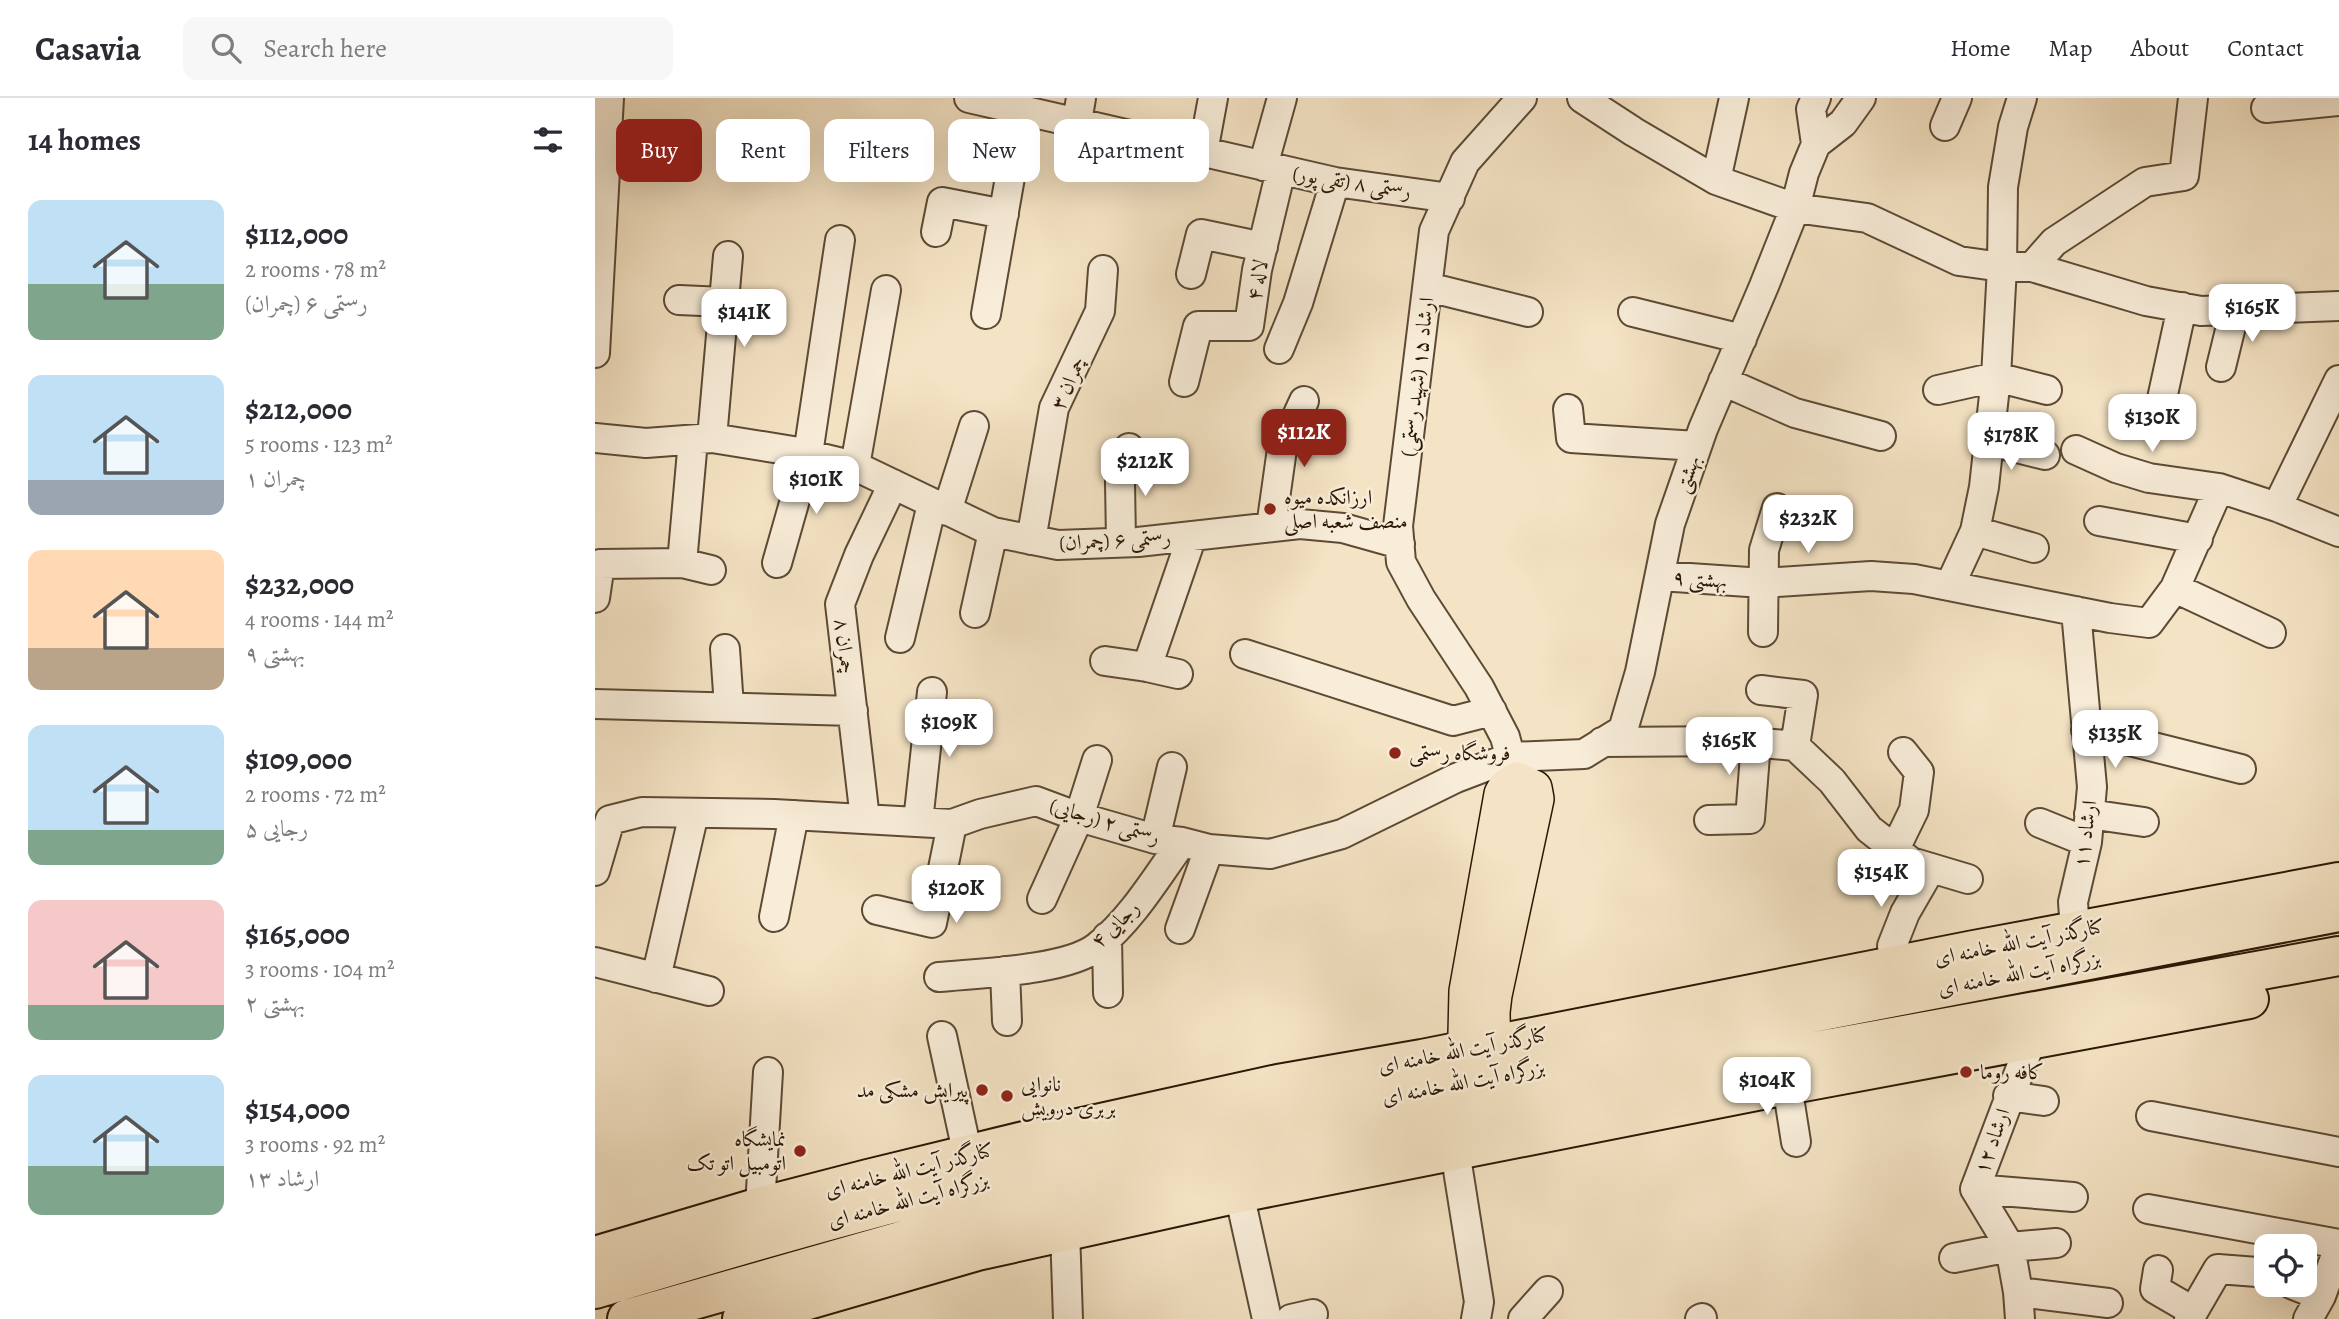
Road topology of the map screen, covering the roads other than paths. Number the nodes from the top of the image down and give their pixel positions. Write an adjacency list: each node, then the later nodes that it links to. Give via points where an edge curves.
1 (609, 98): 23 (street)
2 (969, 98): 17 (street, رستمی ۸ (تقی پور))
3 (1213, 98): 20 (street)
4 (1225, 98): 13 (street)
5 (1282, 98): 25 (street, لاله ۴)
6 (1523, 98): 28 (street, ارشاد ۱۵ (شهید رستمی), via 1465,162)
7 (1582, 98): 26 (street)
8 (1734, 98): 26 (street)
9 (1817, 98): 22 (street, via 1811,109)
10 (1861, 98): 22 (street, via 1843,123)
11 (1957, 98): 21 (street)
12 (2193, 98): 36 (street, via 2184,176 2145,182 2055,242)
13 (1236, 99)
14 (2021, 99): 35 (street, via 2003,187)
15 (2339, 101): 16 (street)
16 (2266, 108)
17 (1022, 109): 18 (street, رستمی ۸ (تقی پور)); 30 (street)
18 (1079, 110): 19 (street, رستمی ۸ (تقی پور))
19 (1106, 119)
20 (1209, 120)
21 (1945, 126)
22 (1816, 144): 29 (street, بهشتی)
23 (601, 149): 51 (street)
24 (1209, 153): 25 (street, رستمی ۸ (تقی پور))
25 (1272, 168): 27 (street, رستمی ۸ (تقی پور)); 33 (street, لاله ۴)
26 (1717, 180): 29 (street)
27 (1335, 182): 28 (street, رستمی ۸ (تقی پور)); 50 (street)
28 (1450, 198): 39 (street, ارشاد ۱۵ (شهید رستمی), via 1434,231)
29 (1795, 208): 35 (street, via 1867,218 1959,261); 49 (street, بهشتی)
30 (1004, 214): 31 (street, via 942,202); 48 (street)
31 (936, 232)
32 (840, 240): 70 (street)
33 (1263, 247): 38 (street, via 1201,234); 55 (street, لاله ۴, via 1249,326 1198,326)
34 (728, 256): 42 (street)
35 (2002, 267): 36 (street); 53 (street)
36 (2032, 267): 44 (street)
37 (1103, 270): 85 (street, چمران ۳, via 1100,311 1054,408)
38 (1191, 274)
39 (1427, 287): 46 (street); 87 (street, ارشاد ۱۵ (شهید رستمی), via 1398,526)
40 (886, 290): 72 (street)
41 (679, 300): 42 (street)
42 (724, 302): 65 (street)
43 (2339, 306): 45 (street)
44 (2182, 307): 45 (street); 60 (street)
45 (2235, 310): 52 (street)
46 (1528, 312)
47 (1633, 312): 49 (street)
48 (986, 314)
49 (1742, 339): 54 (street, بهشتی)
50 (1279, 349)
51 (595, 353)
52 (2221, 367)
53 (1996, 377): 57 (street); 58 (street); 66 (street)
54 (1724, 381): 63 (street, via 1794,413); 67 (street, بهشتی)
55 (1184, 382)
56 (2338, 387): 76 (street)
57 (1938, 390)
58 (2047, 390)
59 (1304, 401): 79 (street, via 1282,449)
60 (2160, 408)
61 (1568, 409): 67 (street, via 1571,438)
62 (974, 426): 75 (street)
63 (1881, 436)
64 (595, 438): 65 (street, رستمی ۶ (چمران), via 646,443)
65 (703, 439): 70 (street, رستمی ۶ (چمران)); 89 (street)
66 (1989, 441): 71 (street); 80 (street)
67 (1697, 446): 92 (street, بهشتی, via 1670,524)
68 (1129, 448): 86 (street, via 1121,481)
69 (2076, 450): 74 (street, via 2149,478)
70 (808, 454): 72 (street, رستمی ۶ (چمران)); 90 (street)
71 (2045, 455)
72 (855, 466): 73 (street, رستمی ۶ (چمران))
73 (893, 484): 75 (street, رستمی ۶ (چمران)); 111 (street, چمران ۸, via 840,604)
74 (2219, 488): 76 (street); 84 (street)
75 (939, 507): 81 (street, رستمی ۶ (چمران)); 101 (street)
76 (2277, 507): 82 (street)
77 (1777, 508): 93 (street, via 1764,550)
78 (2099, 521): 84 (street)
79 (1271, 527): 83 (street, رستمی ۶ (چمران)); 87 (street, رستمی ۶ (چمران), via 1343,528)
80 (1975, 531): 88 (street); 94 (street)
81 (993, 532): 85 (street, رستمی ۶ (چمران)); 98 (street)
82 (2339, 532)
83 (1192, 536): 86 (street, رستمی ۶ (چمران)); 105 (street)
84 (2198, 539): 95 (street)
85 (1031, 540): 86 (street, رستمی ۶ (چمران), via 1058,545)
86 (1121, 542)
87 (1400, 544): 112 (street, ارشاد ۱۵ (شهید رستمی), via 1401,562 1421,599)
88 (2034, 548)
89 (682, 563): 91 (street); 96 (street, via 600,564)
90 (777, 563)
91 (711, 570)
92 (1660, 576): 93 (street, بهشتی ۹); 115 (street, بهشتی, via 1623,730)
93 (1763, 583): 94 (street, بهشتی ۹, via 1871,576); 99 (street)
94 (1950, 585): 97 (street, بهشتی ۹)
95 (2175, 589): 97 (street, بهشتی ۹, via 2149,623); 100 (street)
96 (595, 598)
97 (2076, 611): 113 (street, ارشاد ۱۱)
98 (975, 613)
99 (1763, 632)
100 (2270, 633)
101 (900, 638)
102 (725, 649): 110 (street)
103 (1245, 654): 112 (street, via 1453,721)
104 (1105, 661): 105 (street)
105 (1147, 667): 106 (street)
106 (1178, 674)
107 (1761, 691): 116 (street, via 1803,695)
108 (932, 692): 128 (street)
109 (595, 704): 110 (street)
110 (729, 708): 111 (street)
111 (853, 711): 125 (street, چمران ۸)
112 (1492, 712): 121 (street, ارشاد ۱۵ (شهید رستمی))
113 (2087, 730): 120 (street); 131 (street, ارشاد ۱۱, via 2092,787)
114 (1756, 742): 115 (street); 116 (street); 126 (street, via 1750,818)
115 (1602, 743): 121 (street, رستمی ۲ (رجایی), via 1584,754)
116 (1794, 746): 133 (street, via 1832,781 1869,828)
117 (1903, 752): 133 (street, via 1919,772 1914,810)
118 (1097, 760): 124 (street)
119 (1172, 767): 132 (street)
120 (2241, 768)
121 (1514, 769): 132 (street, رستمی ۲ (رجایی), via 1456,778 1342,834 1270,854); 158 (main road, ارشاد ۱۵ (شهید رستمی), via 1534,788 1537,799)
122 (694, 813): 123 (street, رستمی ۲ (رجایی)); 135 (street, رستمی ۲ (رجایی), via 642,812 610,820); 152 (street)
123 (794, 815): 125 (street, رستمی ۲ (رجایی)); 142 (street)
124 (1079, 817): 130 (street, رستمی ۲ (رجایی), via 1036,800); 132 (street, رستمی ۲ (رجایی)); 138 (street)
125 (865, 818): 128 (street, رستمی ۲ (رجایی))
126 (1709, 820)
127 (2144, 821): 131 (street)
128 (918, 822): 130 (street, رستمی ۲ (رجایی))
129 (2041, 823): 131 (street)
130 (952, 824): 140 (street, via 932,923)
131 (2088, 828): 145 (street, ارشاد ۱۱, via 2073,902)
132 (1182, 843): 143 (street); 146 (street, رجایی ۴, via 1131,914)
133 (1895, 849): 134 (street, via 1911,862)
134 (1931, 867): 136 (street); 149 (street, via 1892,946)
135 (595, 871)
136 (1968, 878)
137 (2339, 882): 139 (highway, کنارگذر آیت الله خامنه ای)
138 (1042, 899)
139 (2215, 905): 144 (highway); 145 (highway, کنارگذر آیت الله خامنه ای)
140 (877, 909)
141 (2339, 912): 144 (highway, بزرگراه آیت الله خامنه ای)
142 (774, 916)
143 (1180, 929)
144 (2249, 929): 156 (highway, بزرگراه آیت الله خامنه ای)
145 (2075, 930): 149 (highway, کنارگذر آیت الله خامنه ای)
146 (1107, 937): 150 (street, رجایی ۴, via 1095,948 1055,964); 155 (street)
147 (2339, 956): 162 (highway, بزرگراه آیت الله خامنه ای)
148 (595, 962): 152 (street)
149 (1895, 965): 156 (highway, کنارگذر آیت الله خامنه ای)
150 (1005, 971): 151 (street, رجایی ۴); 157 (street)
151 (939, 977)
152 (656, 978): 154 (street)
153 (2339, 982): 160 (highway)
154 (709, 990)
155 (1108, 993)
156 (1772, 1005): 158 (highway, بزرگراه آیت الله خامنه ای); 158 (highway, کنارگذر آیت الله خامنه ای, via 1549,1032)
157 (1007, 1021)
158 (1479, 1033): 168 (highway, بزرگراه آیت الله خامنه ای); 168 (highway, کنارگذر آیت الله خامنه ای, via 1406,1062 1278,1084)
159 (941, 1036): 171 (street)
160 (2031, 1041): 163 (highway); 164 (street, ارشاد ۱۲)
161 (768, 1072): 178 (street)
162 (1721, 1083): 163 (highway); 169 (highway); 172 (highway, بزرگراه آیت الله خامنه ای)
163 (1787, 1085): 167 (street)
164 (2008, 1096): 165 (street); 173 (street, ارشاد ۱۲)
165 (2044, 1101)
166 (2151, 1116): 170 (street)
167 (1796, 1142)
168 (1070, 1145): 171 (highway, کنارگذر آیت الله خامنه ای); 174 (highway, بزرگراه آیت الله خامنه ای, via 973,1182)
169 (1455, 1151): 175 (highway); 195 (street)
170 (2339, 1152)
171 (968, 1156): 174 (highway, کنارگذر آیت الله خامنه ای)
172 (1180, 1189): 175 (highway); 177 (highway, بزرگراه آیت الله خامنه ای)
173 (1975, 1189): 176 (street); 184 (street, ارشاد ۱۲)
174 (874, 1193): 178 (highway, کنارگذر آیت الله خامنه ای); 185 (highway, بزرگراه آیت الله خامنه ای)
175 (1239, 1193): 200 (street)
176 (2073, 1197)
177 (1129, 1199): 180 (highway); 181 (highway, بزرگراه آیت الله خامنه ای)
178 (760, 1207): 185 (highway, کنارگذر آیت الله خامنه ای)
179 (2148, 1209): 183 (street)
180 (1065, 1230): 181 (highway); 199 (street)
181 (972, 1237): 197 (highway, بزرگراه آیت الله خامنه ای); 198 (highway)
182 (2056, 1243): 184 (street)
183 (2339, 1245): 194 (street)
184 (2010, 1247): 187 (street); 193 (street, ارشاد ۱۲)
185 (673, 1249): 186 (highway, کنارگذر آیت الله خامنه ای); 190 (highway, بزرگراه آیت الله خامنه ای)
186 (595, 1256)
187 (1954, 1258)
188 (2158, 1270): 196 (street, via 2155,1289)
189 (2254, 1272): 196 (street, via 2217,1269)
190 (595, 1289)
191 (1548, 1291): 202 (street)
192 (2108, 1303): 193 (street)
193 (2019, 1306)
194 (2314, 1307)
195 (1478, 1311): 201 (street)
196 (2191, 1315)
197 (627, 1319)
198 (742, 1319)
199 (1068, 1319)
200 (1267, 1319)
201 (1503, 1319)
202 (1523, 1319)

